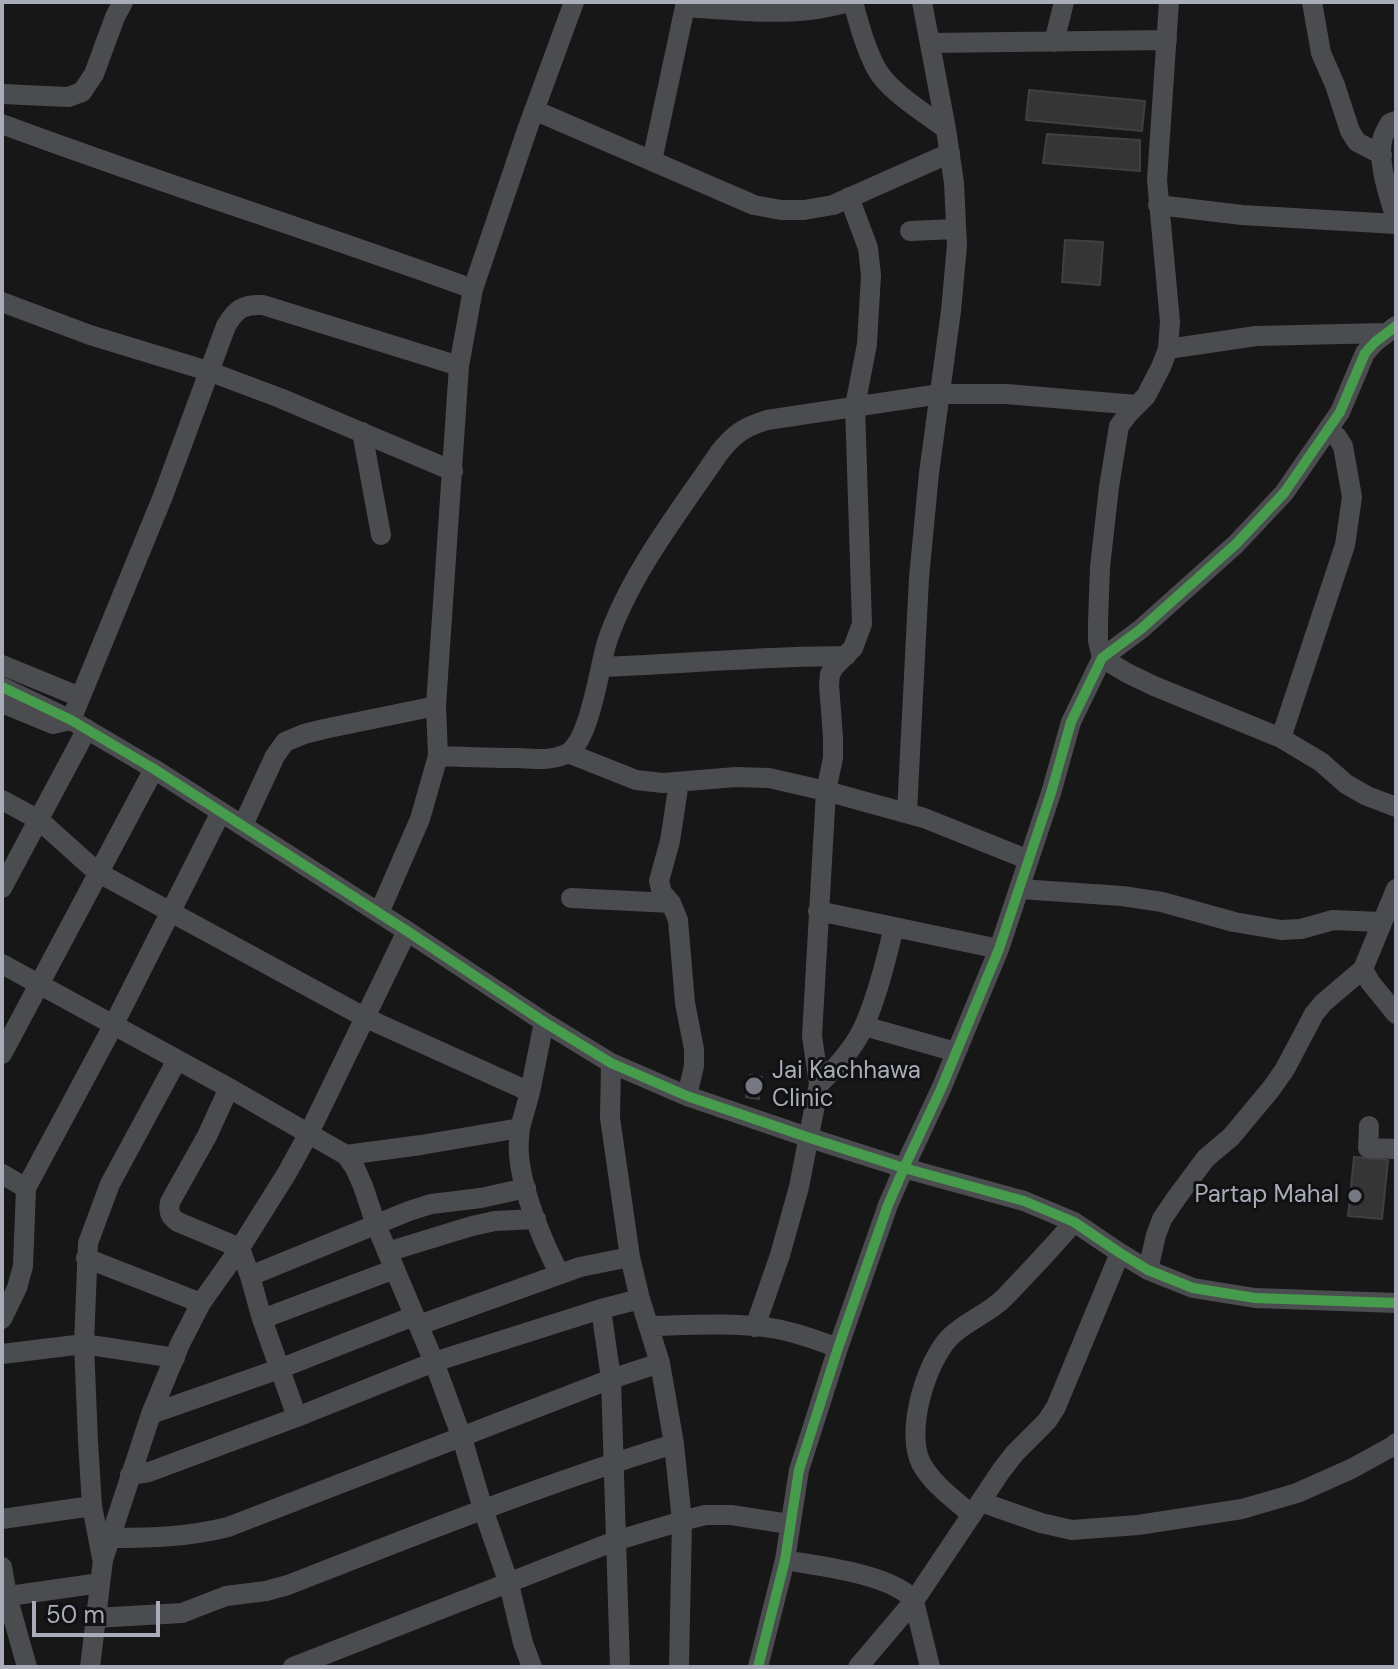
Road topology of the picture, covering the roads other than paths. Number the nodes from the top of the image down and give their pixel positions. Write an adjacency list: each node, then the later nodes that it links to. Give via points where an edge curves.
1 (574, 2): 13 (street)
2 (853, 2): 8 (street, via 791,10); 16 (street, via 876,70)
3 (922, 2): 11 (street)
4 (1064, 2): 10 (street)
5 (1169, 2): 9 (street)
6 (1312, 2): 18 (street, via 1321,53 1350,131 1357,142)
7 (119, 3): 12 (street, via 94,74 82,92 68,97)
8 (686, 5): 19 (street)
9 (1167, 40): 10 (street); 22 (street)
10 (1054, 42): 11 (street)
11 (931, 43): 16 (street)
12 (2, 94)
13 (534, 110): 19 (street); 26 (street)
14 (1396, 121): 18 (street, via 1382,138)
15 (2, 124): 26 (street)
16 (946, 129): 17 (street)
17 (950, 153): 21 (street); 24 (street)
18 (1382, 155): 20 (street)
19 (652, 161): 21 (street, via 754,205 781,210 833,205)
20 (1392, 195): 23 (street)
21 (849, 197): 34 (street, via 868,248 871,275 867,344)
22 (1158, 205): 23 (street, via 1242,215); 29 (street)
23 (1396, 221)
24 (956, 229): 25 (street); 32 (street)
25 (910, 231)
26 (473, 289): 30 (street)
27 (2, 302): 31 (street)
28 (1390, 330): 29 (street, via 1256,336); 35 (street, via 1365,353)
29 (1168, 349): 33 (street)
30 (459, 366): 31 (street, via 252,304 234,312); 37 (street)
31 (208, 371): 36 (street); 44 (street)
32 (940, 394): 33 (street); 34 (street); 57 (street, via 919,578)
33 (1137, 405): 40 (street, via 1119,426 1103,529 1098,623)
34 (855, 406): 39 (street, via 862,624); 42 (street, via 767,420 746,426 730,440 622,603)
35 (1328, 430): 40 (street, via 1284,493 1236,544); 48 (street, via 1343,446 1352,497 1345,545)
36 (362, 432): 37 (street); 38 (street)
37 (453, 471): 45 (street)
38 (381, 535)
39 (846, 656): 42 (street); 53 (street, via 830,674 833,758)
40 (1102, 658): 48 (street, via 1154,686); 60 (street, via 1071,722)
41 (2, 665): 44 (street)
42 (601, 667): 49 (street, via 585,725)
43 (2, 687): 47 (street)
44 (80, 697): 47 (street)
45 (436, 706): 50 (street); 59 (street, via 285,742)
46 (5, 711): 47 (street, via 53,724)
47 (79, 724): 51 (street); 58 (street)
48 (1281, 738): 55 (street, via 1346,784)
49 (568, 753): 50 (street, via 548,759); 52 (street, via 636,780)
50 (438, 756): 69 (street, via 420,819)
51 (154, 769): 56 (street); 61 (street)
52 (679, 782): 53 (street, via 769,778); 66 (street, via 659,881)
53 (826, 791): 57 (street); 67 (street)
54 (2, 800): 58 (street)
55 (1396, 807)
56 (221, 812): 59 (street); 68 (street)
57 (907, 812): 60 (street)
58 (39, 820): 61 (street); 62 (street)
59 (243, 825): 69 (street)
60 (1029, 860): 63 (street)
61 (97, 872): 68 (street); 76 (street)
62 (2, 888)
63 (1020, 889): 70 (street, via 1162,902 1281,930 1333,920); 73 (street)
64 (1396, 889): 70 (street)
65 (571, 898): 66 (street)
66 (671, 903): 90 (street, via 678,920 694,1049)
67 (818, 911): 71 (street); 87 (street, via 812,1036)
68 (170, 912): 79 (street); 81 (street)
69 (379, 913): 72 (street)
70 (1381, 922): 75 (street)
71 (894, 927): 73 (street); 82 (street)
72 (407, 931): 79 (street); 80 (street)
73 (999, 949): 83 (street)
74 (2, 964): 76 (street)
75 (1363, 969): 77 (street); 109 (street, via 1314,1014 1271,1089 1177,1197 1162,1219)
76 (38, 985): 81 (street); 84 (street)
77 (1387, 994): 78 (street)
78 (1396, 1014)
79 (366, 1018): 89 (street); 93 (street)
80 (544, 1022): 86 (street); 89 (street)
81 (113, 1026): 85 (street); 99 (street)
82 (864, 1026): 83 (street); 87 (street)
83 (956, 1052): 97 (street)
84 (2, 1054)
85 (177, 1060): 88 (street); 107 (street, via 110,1184)
86 (611, 1063): 90 (street); 106 (street, via 610,1118)
87 (819, 1084): 94 (street)
88 (229, 1088): 93 (street); 104 (street, via 168,1211 178,1222)
89 (530, 1092): 92 (street)
90 (687, 1096): 94 (street)
91 (1369, 1126): 95 (street, via 1368,1148)
92 (520, 1128): 96 (street); 100 (street)
93 (309, 1133): 96 (street); 104 (street)
94 (810, 1138): 97 (street); 120 (street, via 784,1242)
95 (1396, 1149)
96 (346, 1155): 103 (street)
97 (904, 1168): 102 (street, via 1024,1201); 122 (street)
98 (2, 1174): 99 (street)
99 (26, 1188): 116 (street, via 23,1266)
100 (526, 1188): 101 (street); 103 (street, via 431,1204)
101 (536, 1219): 108 (street, via 472,1226); 110 (street)
102 (1074, 1222): 105 (street); 138 (street, via 1003,1300 949,1338 925,1383 915,1424 920,1460 929,1475)
103 (376, 1225): 108 (street); 111 (street)
104 (240, 1248): 111 (street); 113 (street)
105 (1120, 1253): 109 (street); 138 (street, via 1056,1407 1015,1453)
106 (630, 1257): 110 (street); 112 (street)
107 (86, 1258): 113 (street); 121 (street)
108 (391, 1260): 117 (street); 118 (street)
109 (1148, 1270): 114 (street, via 1193,1288 1255,1298)
110 (560, 1274): 118 (street)
111 (250, 1276): 117 (street)
112 (640, 1299): 115 (street); 119 (street)
113 (201, 1303): 124 (street)
114 (1396, 1303)
115 (601, 1309): 125 (street); 128 (street)
116 (2, 1319)
117 (262, 1319): 127 (street)
118 (416, 1320): 125 (street); 127 (street)
119 (649, 1326): 120 (street); 126 (street)
120 (755, 1327): 122 (street)
121 (84, 1344): 123 (street); 124 (street); 136 (street)
122 (838, 1348): 141 (street, via 799,1470)
123 (2, 1354)
124 (175, 1358): 129 (street)
125 (434, 1362): 130 (street); 131 (street)
126 (660, 1363): 128 (street); 133 (street)
127 (279, 1369): 129 (street); 130 (street)
128 (611, 1379): 131 (street); 134 (street)
129 (151, 1414): 135 (street)
130 (297, 1417): 135 (street)
131 (462, 1438): 137 (street); 142 (street, via 228,1527 198,1534)
132 (1396, 1443): 138 (street, via 1297,1493 1242,1509 1072,1530)
133 (674, 1444): 134 (street); 140 (street)
134 (614, 1462): 137 (street); 143 (street)
135 (130, 1475): 142 (street)
136 (92, 1506): 139 (street); 144 (street)
137 (483, 1509): 148 (street); 151 (street, via 288,1585 226,1596 182,1613)
138 (977, 1509): 150 (street)
139 (2, 1519)
140 (682, 1521): 141 (street, via 731,1515); 143 (street); 157 (street)
141 (789, 1524): 145 (street)
142 (111, 1538): 144 (street)
143 (615, 1541): 148 (street); 156 (street)
144 (103, 1560): 147 (street)
145 (785, 1560): 150 (street, via 878,1580); 158 (street)
146 (2, 1567): 149 (street)
147 (100, 1583): 149 (street); 151 (street)
148 (509, 1584): 152 (street); 155 (street)
149 (5, 1596): 153 (street)
150 (914, 1601): 159 (street); 160 (street)
151 (95, 1618): 154 (street)
152 (525, 1665)
153 (27, 1667)
154 (90, 1667)
155 (293, 1667)
156 (620, 1667)
157 (679, 1667)
158 (758, 1667)
159 (858, 1667)
160 (930, 1667)

